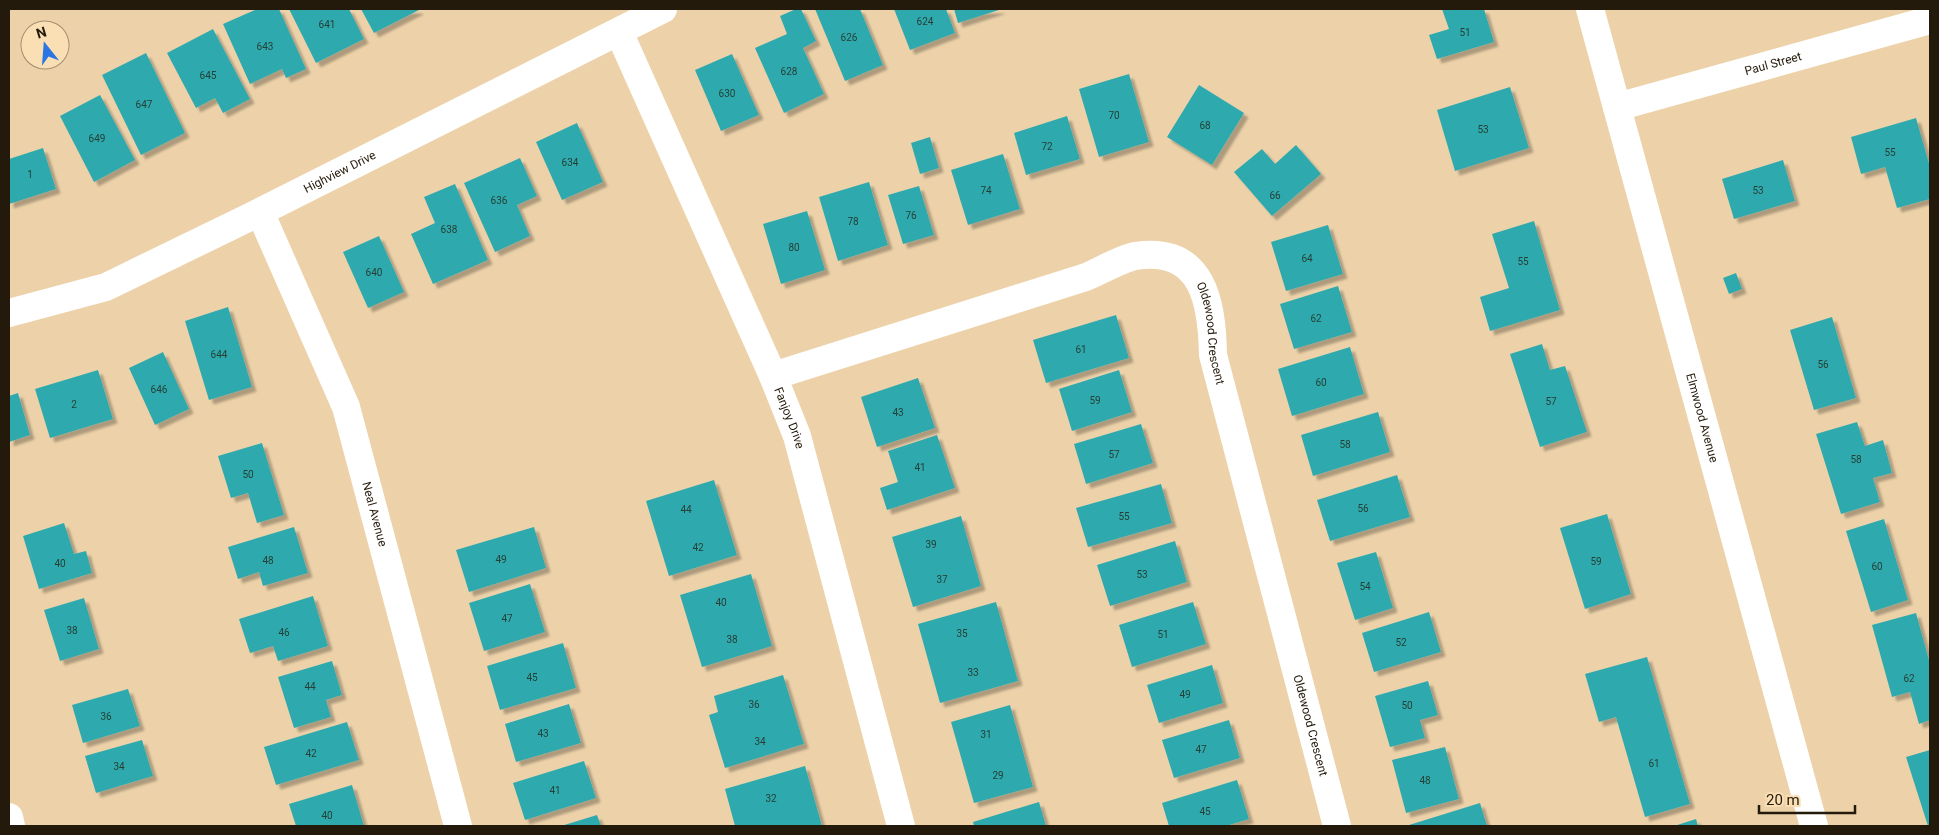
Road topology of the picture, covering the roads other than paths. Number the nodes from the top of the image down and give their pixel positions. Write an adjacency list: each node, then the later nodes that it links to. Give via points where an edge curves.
1 (663, 9): 4 (street, Highview Drive)
2 (1590, 9): 5 (street, Elmwood Avenue)
3 (1930, 20): 5 (street, Paul Street)
4 (619, 32): 6 (street, Highview Drive); 8 (street, Fanjoy Drive)
5 (1618, 107): 14 (street, Elmwood Avenue)
6 (260, 212): 7 (street, Highview Drive, via 106,287); 11 (street, Neal Avenue, via 346,407)
7 (9, 313)
8 (772, 376): 12 (street, Fanjoy Drive, via 797,436); 13 (street, Oldewood Crescent, via 1086,277 1134,256 1157,255 1180,261 1195,274 1205,292 1212,325 1213,355)
9 (9, 817): 10 (street)
10 (11, 826)
11 (458, 826)
12 (901, 826)
13 (1337, 826)
14 (1814, 826)

